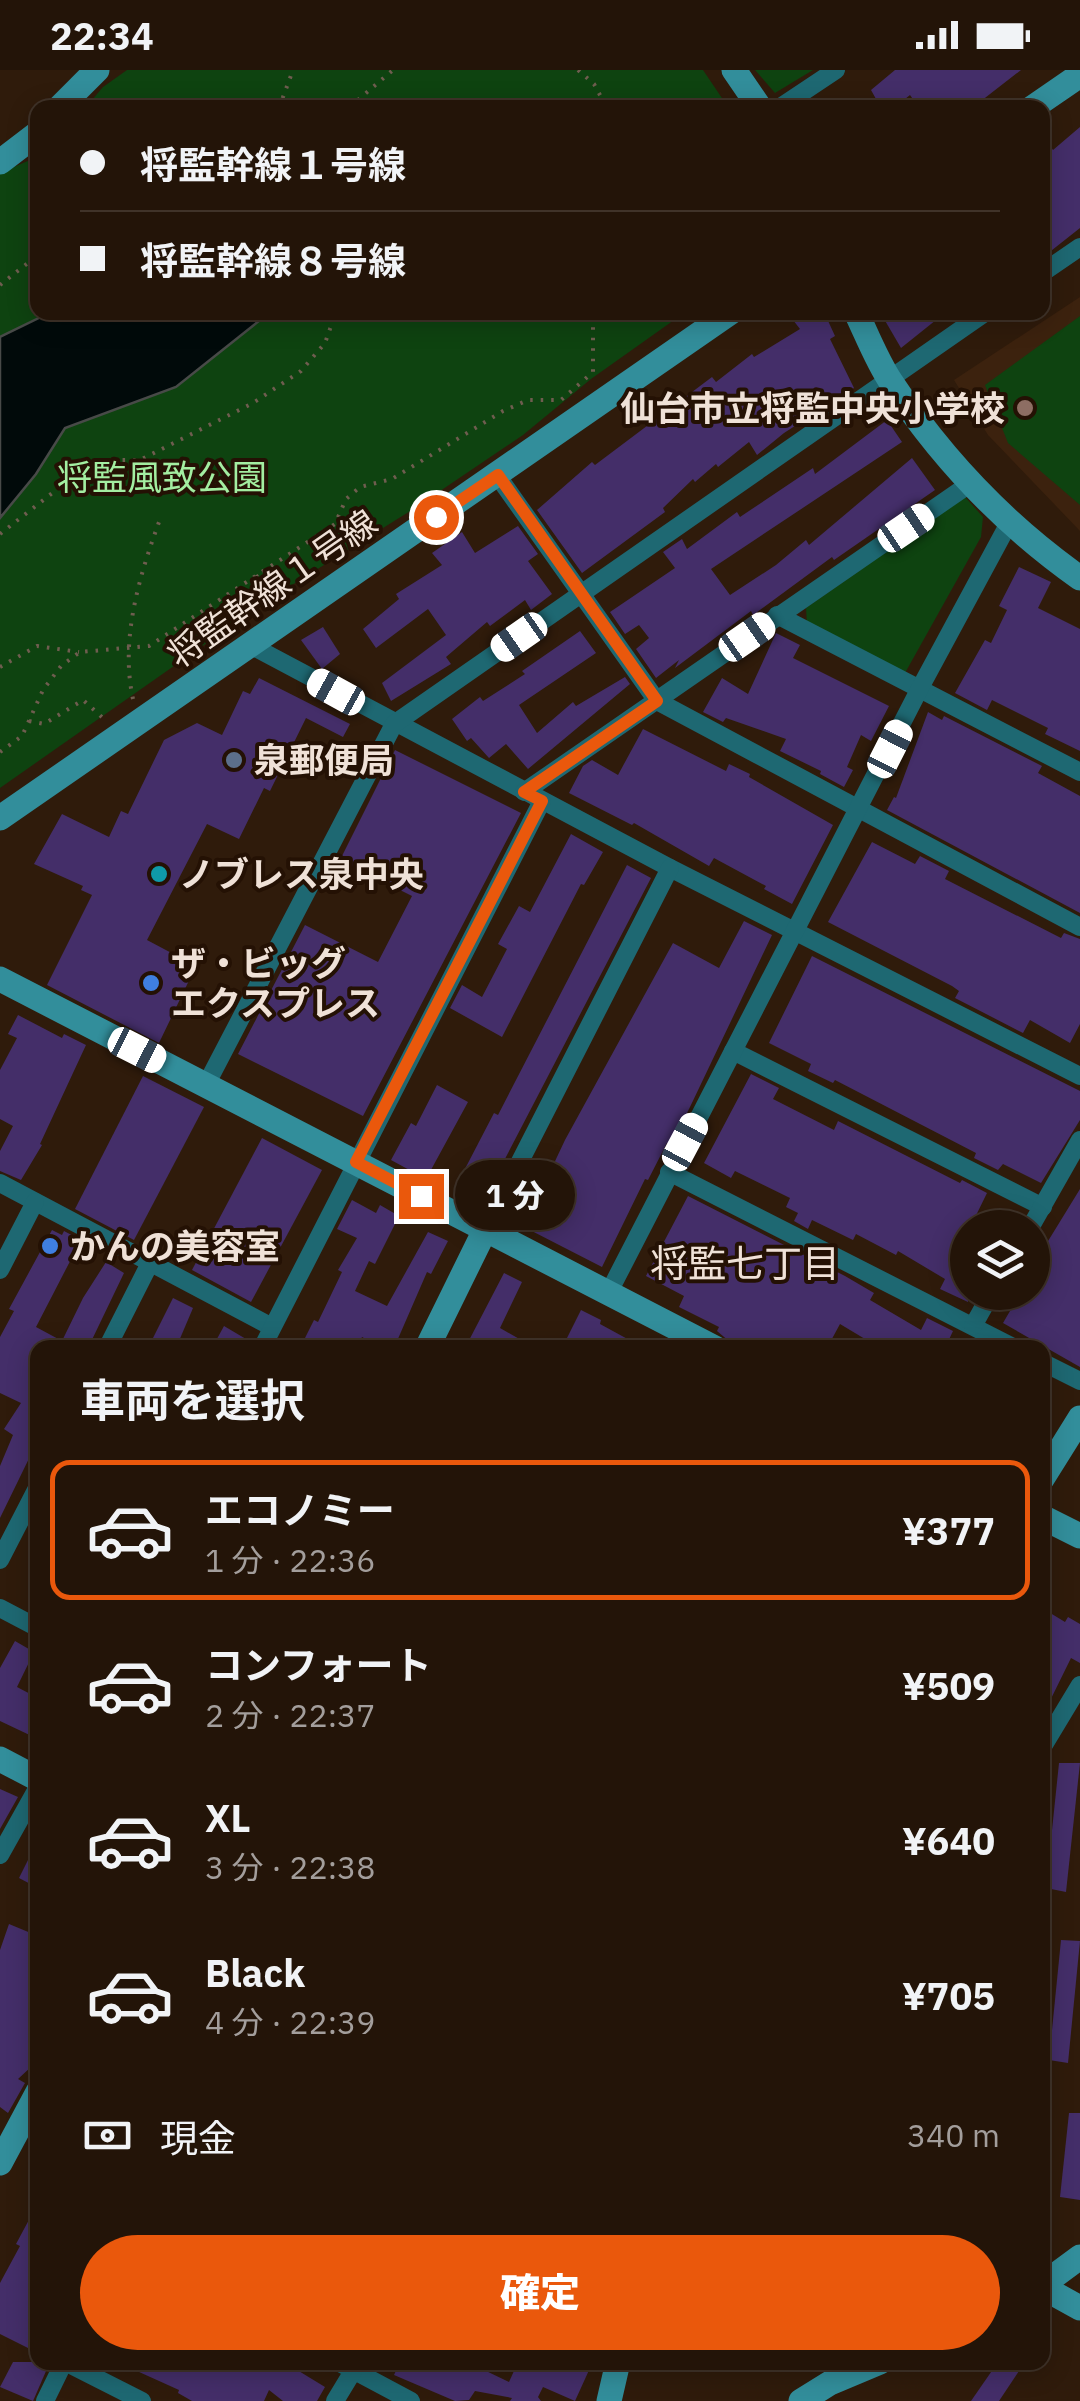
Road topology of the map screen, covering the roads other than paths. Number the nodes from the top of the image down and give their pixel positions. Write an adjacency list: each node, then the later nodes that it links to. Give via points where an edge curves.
1 (97, 70): 5 (street)
2 (734, 70): 6 (street)
3 (836, 70): 7 (street)
4 (1080, 76): 8 (street)
5 (65, 100)
6 (755, 100)
7 (791, 100)
8 (1044, 100)
9 (30, 139): 10 (street)
10 (0, 162)
11 (1080, 247): 12 (street)
12 (1050, 268)
13 (720, 320): 17 (street, 将監幹線１号線)
14 (860, 320): 16 (street)
15 (975, 320): 16 (street)
16 (890, 380): 18 (street); 21 (street)
17 (498, 475): 21 (street); 23 (street, 将監幹線１号線)
18 (971, 483): 19 (street); 22 (street)
19 (1009, 523): 20 (street); 24 (street)
20 (1080, 578)
21 (581, 594): 25 (street); 26 (street)
22 (777, 616): 24 (street); 25 (street)
23 (250, 645): 26 (street); 30 (street, 将監幹線１号線)
24 (920, 688): 27 (street); 29 (street)
25 (657, 701): 28 (street); 29 (street)
26 (394, 724): 28 (street); 37 (street)
27 (1080, 772)
28 (533, 796): 31 (street); 39 (street)
29 (859, 810): 32 (street); 33 (street)
30 (0, 818)
31 (670, 868): 33 (street); 45 (street)
32 (1080, 927)
33 (794, 932): 35 (street); 36 (street)
34 (0, 979): 37 (street)
35 (733, 1051): 40 (street); 43 (street)
36 (1080, 1076)
37 (206, 1085): 39 (street)
38 (1080, 1140): 43 (street)
39 (356, 1162): 45 (street); 51 (street)
40 (669, 1172): 48 (street); 50 (street)
41 (0, 1183): 42 (street)
42 (36, 1202): 46 (street); 47 (street)
43 (1042, 1207): 44 (street)
44 (1040, 1210)
45 (485, 1230): 48 (street); 54 (street)
46 (150, 1262): 51 (street); 52 (street)
47 (0, 1270)
48 (608, 1294): 55 (street)
49 (982, 1310): 50 (street)
50 (973, 1326): 56 (street)
51 (272, 1327): 53 (street)
52 (111, 1340)
53 (266, 1340)
54 (431, 1340)
55 (699, 1340)
56 (1000, 1340)
57 (1050, 1366): 58 (street)
58 (1080, 1381)
59 (1080, 1418): 60 (street)
60 (1050, 1466)
61 (30, 1502): 64 (street)
62 (1050, 1521): 63 (street)
63 (1080, 1536)
64 (0, 1560)
65 (0, 1608): 66 (street)
66 (30, 1624)
67 (1080, 1685): 68 (street)
68 (1050, 1735)
69 (0, 1759): 70 (street)
70 (30, 1774)
71 (30, 1801): 72 (street)
72 (0, 1854)
73 (30, 2107): 74 (street)
74 (0, 2162)
75 (1080, 2257): 76 (street)
76 (1050, 2280)
77 (1050, 2291): 78 (street)
78 (1080, 2308)
79 (60, 2370): 85 (street)
80 (80, 2370): 86 (street)
81 (348, 2370): 87 (street)
82 (357, 2370): 88 (street)
83 (616, 2370): 89 (street)
84 (861, 2370): 90 (street)
85 (44, 2401)
86 (142, 2401)
87 (335, 2401)
88 (411, 2401)
89 (609, 2401)
90 (800, 2401)

